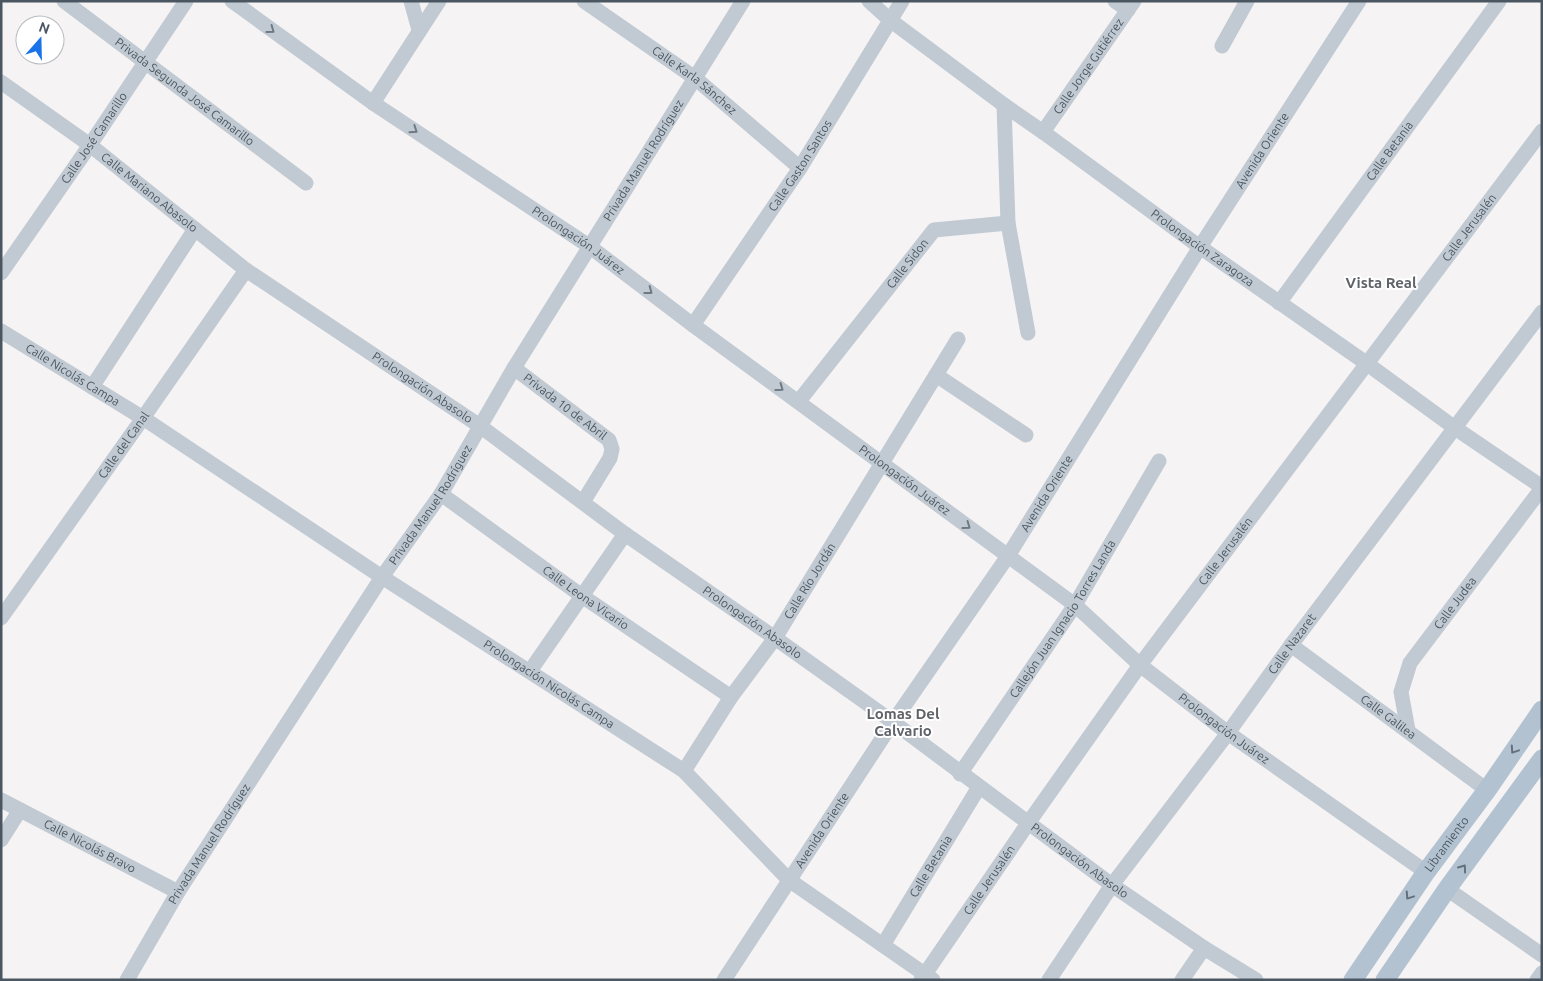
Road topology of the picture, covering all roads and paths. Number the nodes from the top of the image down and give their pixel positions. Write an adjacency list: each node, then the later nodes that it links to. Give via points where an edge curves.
1 (64, 1): 18 (street, Privada Segunda José Camarillo)
2 (186, 1): 18 (street, Calle José Camarillo)
3 (232, 1): 21 (street, Prolongación Juárez, one-way to 21)
4 (411, 1): 16 (street)
5 (439, 1): 16 (street)
6 (584, 1): 19 (street, Calle Karla Sánchez)
7 (744, 1): 19 (street, Privada Manuel Rodríguez)
8 (869, 1): 15 (street, Prolongación Zaragoza)
9 (902, 1): 15 (street, Calle Gaston Santos)
10 (1115, 1): 14 (street)
11 (1247, 1): 17 (street)
12 (1360, 1): 31 (street, Avenida Oriente)
13 (1499, 1): 34 (street, Calle Betania)
14 (1131, 6): 24 (street, Calle Jorge Gutiérrez)
15 (890, 20): 22 (street, Prolongación Zaragoza); 26 (street, Calle Gaston Santos)
16 (419, 30): 21 (street)
17 (1222, 46)
18 (146, 61): 25 (street, Calle José Camarillo); 27 (street, Privada Segunda José Camarillo)
19 (696, 78): 26 (street, Calle Karla Sánchez); 30 (street, Privada Manuel Rodríguez)
20 (1, 82): 25 (street, Calle Mariano Abasolo)
21 (373, 103): 30 (street, Prolongación Juárez, one-way to 30)
22 (1004, 105): 24 (street, Prolongación Zaragoza); 28 (street)
23 (1542, 131): 40 (street, Calle Jerusalén)
24 (1043, 132): 31 (street, Prolongación Zaragoza)
25 (90, 145): 29 (street, Calle Mariano Abasolo); 33 (street, Calle José Camarillo)
26 (800, 168): 36 (street, Calle Gaston Santos)
27 (306, 183)
28 (1008, 223): 38 (street); 44 (street, Calle Sidon, via 934,230)
29 (195, 229): 32 (street, Calle Mariano Abasolo); 43 (street)
30 (589, 246): 36 (street, Prolongación Juárez, one-way to 36); 41 (street, Privada Manuel Rodríguez)
31 (1200, 247): 34 (street, Prolongación Zaragoza); 55 (street, Avenida Oriente)
32 (246, 270): 45 (street, Calle del Canal); 46 (street, Prolongación Abasolo)
33 (1, 273)
34 (1279, 303): 40 (street, Prolongación Zaragoza)
35 (1542, 312): 47 (street, Calle Nazaret)
36 (693, 325): 44 (street, Prolongación Juárez, one-way to 44)
37 (1, 331): 43 (street, Calle Nicolás Campa)
38 (1028, 333)
39 (958, 339): 42 (street, Calle Río Jordán)
40 (1366, 363): 47 (street, Prolongación Zaragoza); 62 (street, Calle Jerusalén)
41 (514, 368): 46 (street, Privada Manuel Rodríguez); 53 (street, Privada 10 de Abril, via 609,440 610,458)
42 (936, 375): 48 (street); 50 (street, Calle Río Jordán)
43 (92, 387): 45 (street, Calle Nicolás Campa)
44 (798, 401): 50 (street, Prolongación Juárez)
45 (143, 418): 56 (street, Prolongación Nicolás Campa); 59 (street, Calle del Canal)
46 (480, 426): 52 (street, Privada Manuel Rodríguez); 53 (street, Prolongación Abasolo)
47 (1455, 428): 51 (street, Prolongación Zaragoza); 61 (street, Calle Nazaret)
48 (1026, 435)
49 (1159, 461): 58 (street, Callejón Juan Ignacio Torres Landa)
50 (883, 464): 55 (street, Prolongación Juárez, one-way to 55); 60 (street, Calle Río Jordán)
51 (1542, 488): 67 (street, Calle Judea, via 1410,663 1401,692)
52 (441, 494): 56 (street, Privada Manuel Rodríguez); 57 (street, Calle Leona Vicario)
53 (583, 502): 54 (street, Prolongación Abasolo)
54 (625, 534): 57 (street); 60 (street, Prolongación Abasolo)
55 (1008, 556): 58 (street, Prolongación Juárez); 66 (street, Avenida Oriente)
56 (382, 577): 63 (street, Prolongación Nicolás Campa); 82 (street, Privada Manuel Rodríguez)
57 (582, 596): 63 (street); 64 (street, Calle Leona Vicario)
58 (1076, 605): 62 (street, Prolongación Juárez); 71 (street, Callejón Juan Ignacio Torres Landa)
59 (1, 618)
60 (775, 638): 64 (street, Calle Río Jordán); 66 (street, Prolongación Abasolo)
61 (1291, 644): 67 (street, Calle Galilea); 68 (street, Calle Nazaret)
62 (1140, 665): 68 (street, Prolongación Juárez); 76 (street, Calle Jerusalén)
63 (530, 671): 70 (street, Prolongación Nicolás Campa)
64 (731, 697): 70 (street, Calle Río Jordán)
65 (1542, 710): 73 (main road, Libramiento, one-way to 73)
66 (893, 722): 71 (street, Prolongación Abasolo); 79 (street, Avenida Oriente)
67 (1408, 730): 73 (street, Calle Galilea)
68 (1228, 733): 78 (street, Prolongación Juárez); 80 (street, Calle Nazaret)
69 (1542, 759): 81 (main road, one-way to 69)
70 (684, 771): 79 (street, Prolongación Nicolás Campa)
71 (960, 774): 72 (street, Prolongación Abasolo)
72 (979, 787): 76 (street, Prolongación Abasolo); 83 (street, Calle Betania)
73 (1487, 790): 78 (main road, Libramiento)
74 (1, 800): 75 (street, Calle Nicolás Bravo)
75 (20, 810): 77 (street); 82 (street, Calle Nicolás Bravo)
76 (1029, 822): 80 (street, Prolongación Abasolo); 87 (street, Calle Jerusalén)
77 (1, 840)
78 (1426, 872): 93 (main road, Libramiento, one-way to 93)
79 (789, 880): 83 (street, Prolongación Nicolás Campa); 89 (street, Avenida Oriente)
80 (1112, 885): 84 (street, Prolongación Abasolo); 90 (street, Calle Nazaret)
81 (1447, 889): 85 (street); 94 (main road)
82 (178, 892): 88 (street, Privada Manuel Rodríguez)
83 (883, 945): 87 (street, Prolongación Nicolás Campa)
84 (1204, 948): 91 (street); 92 (street, Prolongación Abasolo)
85 (1542, 954)
86 (1542, 973): 95 (street)
87 (926, 978)
88 (126, 980)
89 (724, 980)
90 (1048, 980)
91 (1182, 980)
92 (1256, 980)
93 (1353, 980)
94 (1385, 980)
95 (1538, 980)

